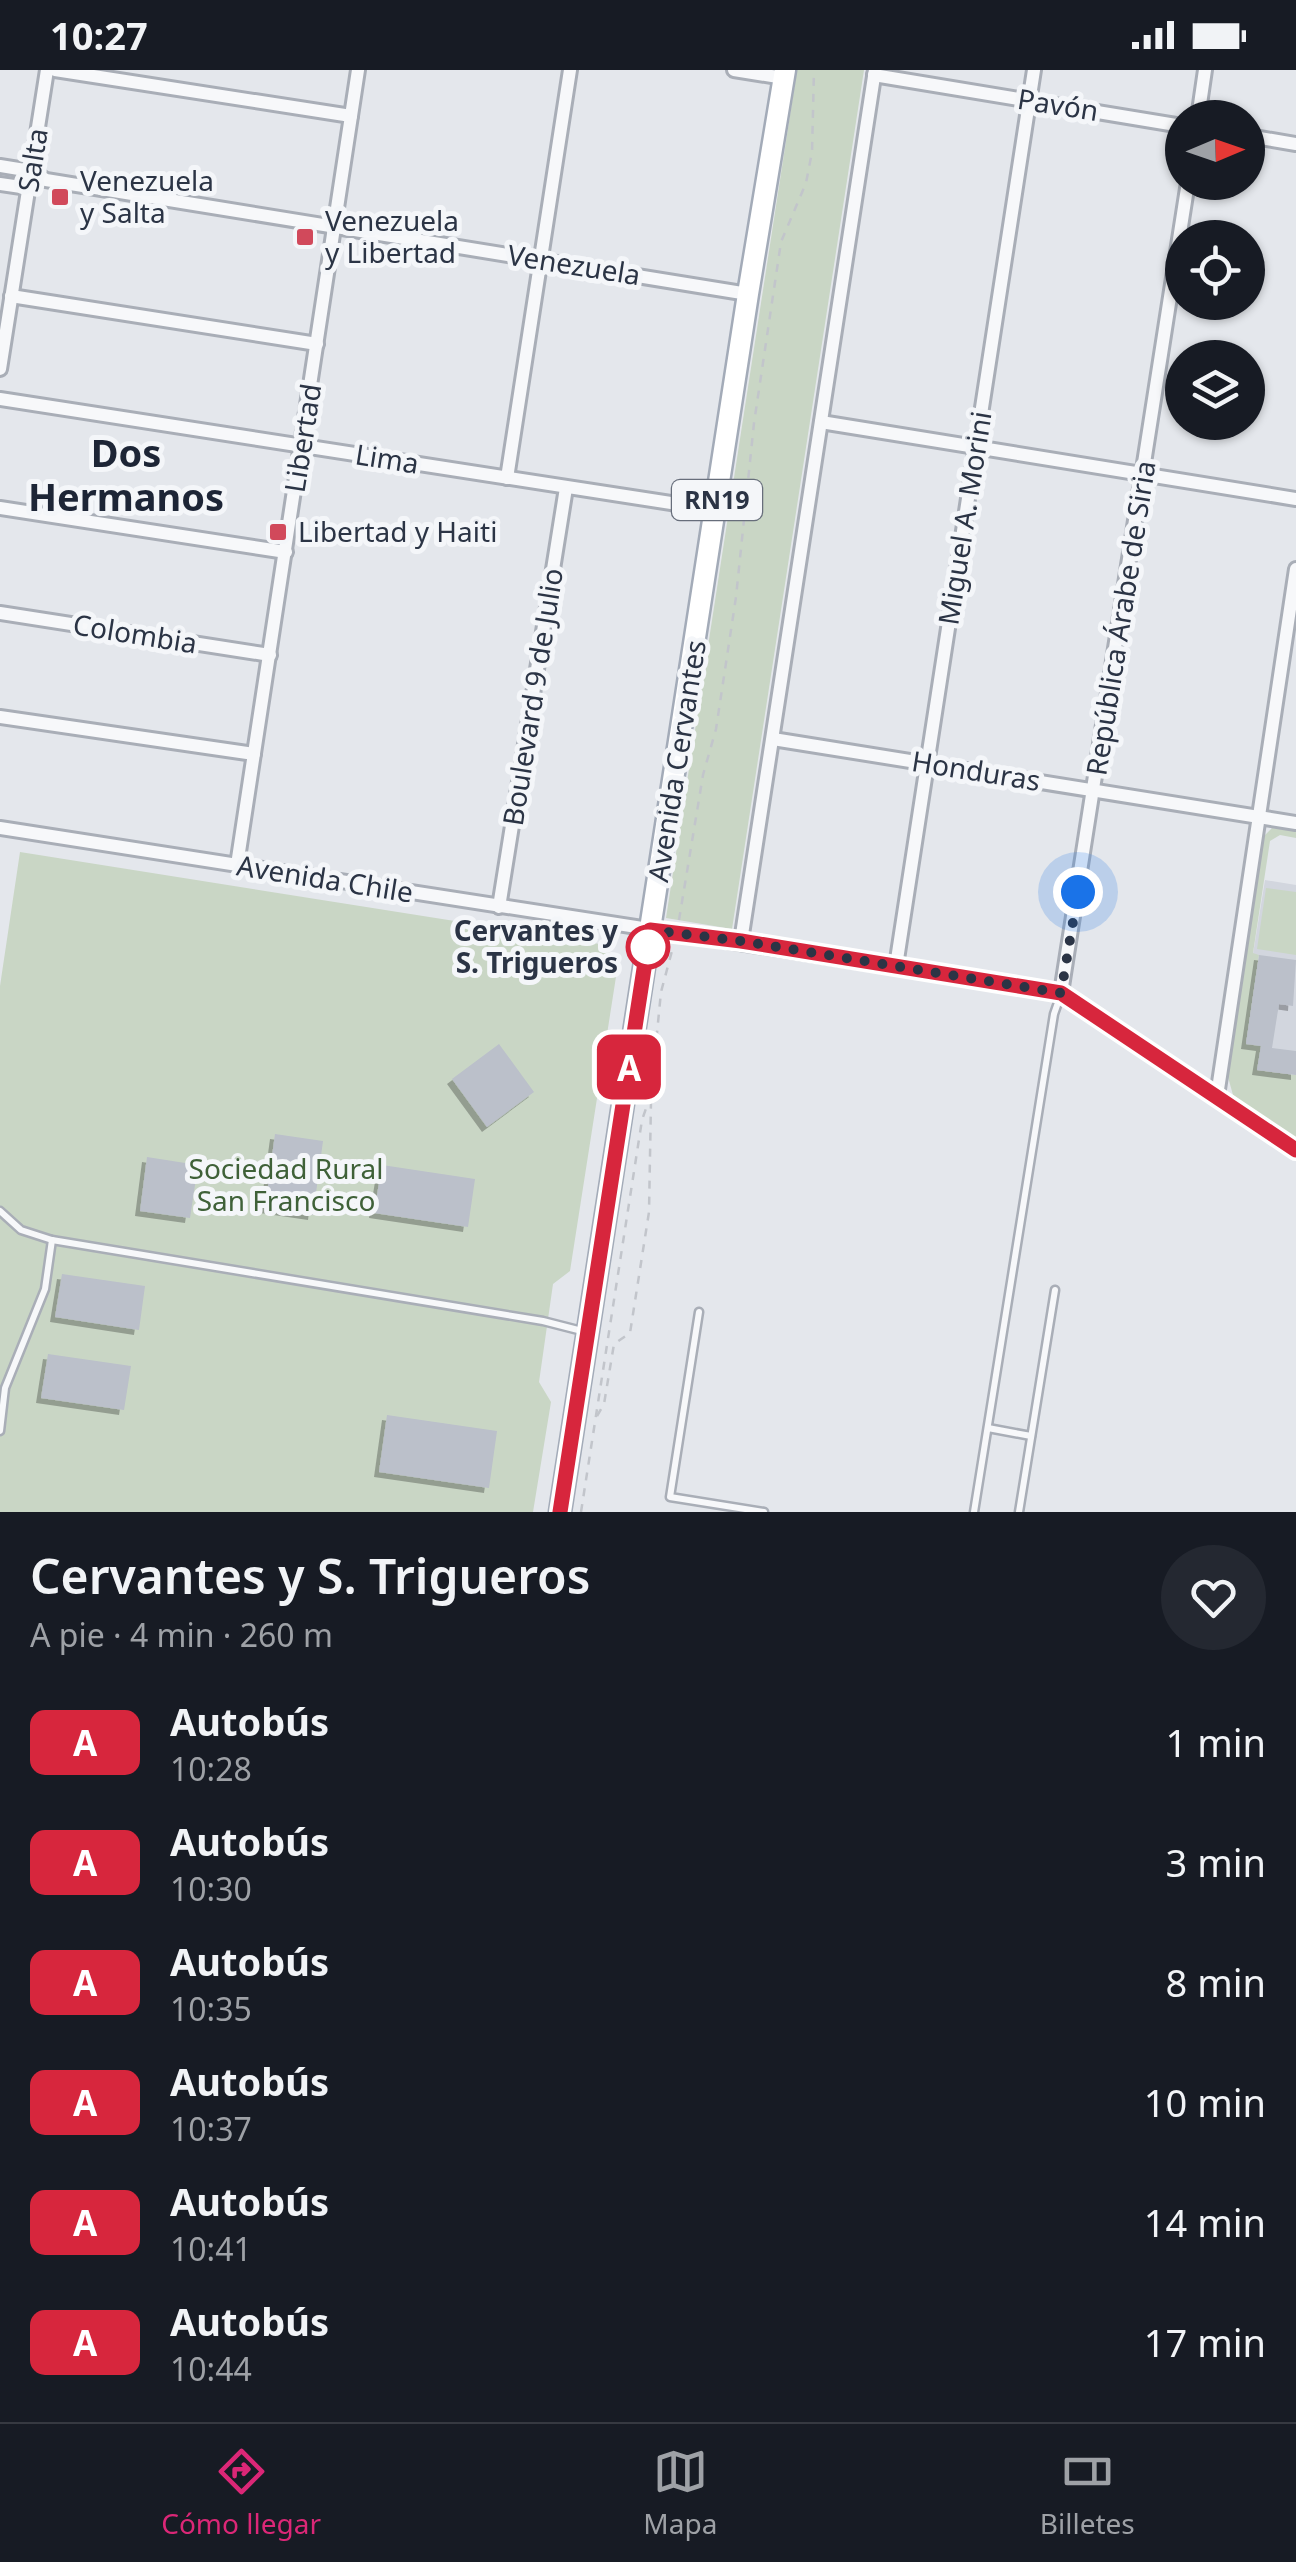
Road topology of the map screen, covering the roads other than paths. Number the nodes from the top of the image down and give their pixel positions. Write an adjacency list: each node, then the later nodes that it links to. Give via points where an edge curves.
1 (47, 70): 17 (street, Salta)
2 (55, 70): 12 (street)
3 (358, 70): 12 (street, Libertad)
4 (570, 70): 23 (street)
5 (734, 70): 9 (street)
6 (1034, 70): 10 (street, Miguel A. Morini)
7 (1205, 70): 11 (street)
8 (874, 73): 10 (street, Pavón); 29 (street)
9 (785, 74): 24 (main road, Avenida Cervantes / RN19)
10 (1029, 100): 13 (street, Pavón); 31 (street, Miguel A. Morini)
11 (1201, 100)
12 (351, 116): 22 (street, Libertad)
13 (1165, 123)
14 (1265, 139): 15 (street)
15 (1296, 144)
16 (0, 166): 17 (street, Venezuela)
17 (31, 171): 18 (street, Venezuela); 20 (street, Salta)
18 (46, 180): 20 (street); 22 (street, Venezuela)
19 (0, 184): 20 (street)
20 (28, 188): 25 (street, Salta)
21 (1185, 200): 32 (street, República Árabe de Siria)
22 (334, 226): 23 (street, Venezuela); 26 (street, Libertad)
23 (540, 258): 24 (street, Venezuela); 33 (street)
24 (748, 294): 37 (main road, Avenida Cervantes / RN19)
25 (12, 296): 26 (street); 27 (street, Salta)
26 (317, 344): 30 (street, Libertad)
27 (0, 368)
28 (0, 399): 30 (street, Lima)
29 (821, 422): 31 (street); 43 (street)
30 (302, 446): 33 (street, Lima); 38 (street, Libertad)
31 (975, 448): 32 (street); 45 (street, Miguel A. Morini)
32 (1144, 474): 35 (street); 46 (street, República Árabe de Siria)
33 (506, 478): 34 (street, Lima)
34 (566, 488): 37 (street, Lima); 51 (street, Boulevard 9 de Julio)
35 (1296, 500)
36 (0, 508): 38 (street)
37 (716, 510): 52 (main road, Avenida Cervantes / RN19)
38 (286, 552): 41 (street, Libertad)
39 (1296, 569): 47 (street)
40 (0, 613): 41 (street, Colombia)
41 (270, 655): 44 (street, Libertad)
42 (0, 716): 44 (street)
43 (774, 739): 45 (street, Honduras); 53 (street)
44 (254, 754): 50 (street, Libertad)
45 (928, 763): 46 (street, Honduras); 54 (street, Miguel A. Morini)
46 (1094, 790): 47 (street, Honduras); 55 (street, República Árabe de Siria)
47 (1260, 817): 48 (street, Honduras); 56 (street)
48 (1296, 823)
49 (0, 828): 50 (street, Avenida Chile)
50 (237, 866): 51 (street, Avenida Chile)
51 (500, 907): 52 (street, Avenida Chile)
52 (650, 930): 53 (street, Avenida Chile); 62 (main road, Avenida Cervantes / RN19)
53 (741, 941): 54 (street, Avenida Chile)
54 (896, 966): 55 (street, Avenida Chile)
55 (1061, 993): 56 (street); 63 (lane)
56 (1217, 1096): 57 (street)
57 (1296, 1150)
58 (0, 1211): 59 (lane, via 22,1230)
59 (52, 1240): 62 (lane); 64 (lane, via 45,1289 5,1388)
60 (1054, 1290): 65 (lane)
61 (699, 1312): 67 (lane, via 670,1497)
62 (588, 1333): 66 (main road, Avenida Cervantes / RN19)
63 (988, 1428): 65 (lane); 68 (lane)
64 (0, 1431)
65 (1031, 1436): 69 (lane)
66 (560, 1512)
67 (764, 1512)
68 (974, 1512)
69 (1019, 1512)

